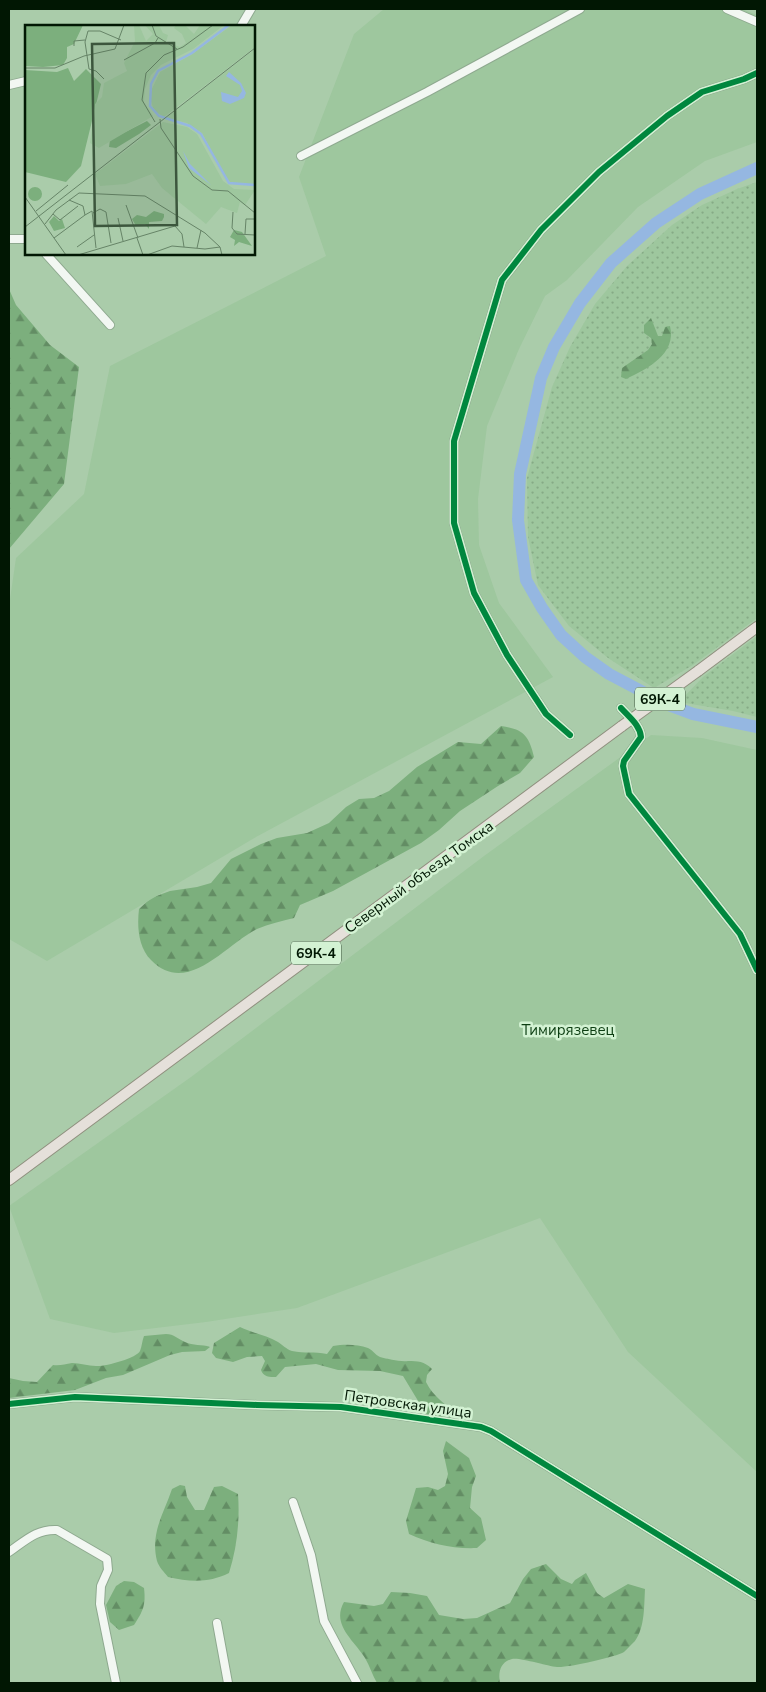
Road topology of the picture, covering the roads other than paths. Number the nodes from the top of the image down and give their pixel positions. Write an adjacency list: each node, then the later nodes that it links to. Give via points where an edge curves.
1 (251, 9): 5 (street)
2 (580, 9): 9 (street)
3 (727, 9): 4 (street)
4 (757, 22)
5 (241, 25)
6 (757, 73): 16 (street, via 702,92 667,116 599,172 541,230 502,280 454,441 454,523 474,593 507,655 546,714)
7 (25, 81): 8 (street)
8 (9, 85)
9 (301, 156)
10 (9, 239): 11 (street)
11 (25, 239)
12 (47, 255): 13 (street)
13 (110, 325)
14 (757, 627): 18 (main road, Северный объезд Томска / 69К-4, bridge)
15 (621, 708): 17 (street, via 640,728 641,737 624,761 629,794 740,934)
16 (570, 735)
17 (757, 970)
18 (9, 1180)
19 (9, 1404): 22 (street, Петровская улица, via 75,1397 341,1407 481,1427)
20 (293, 1502): 26 (street, via 311,1555 324,1621)
21 (9, 1552): 24 (street, via 39,1531 57,1530 107,1558 108,1570 101,1586 100,1604)
22 (757, 1596)
23 (217, 1624): 25 (street)
24 (116, 1683)
25 (228, 1683)
26 (357, 1683)

